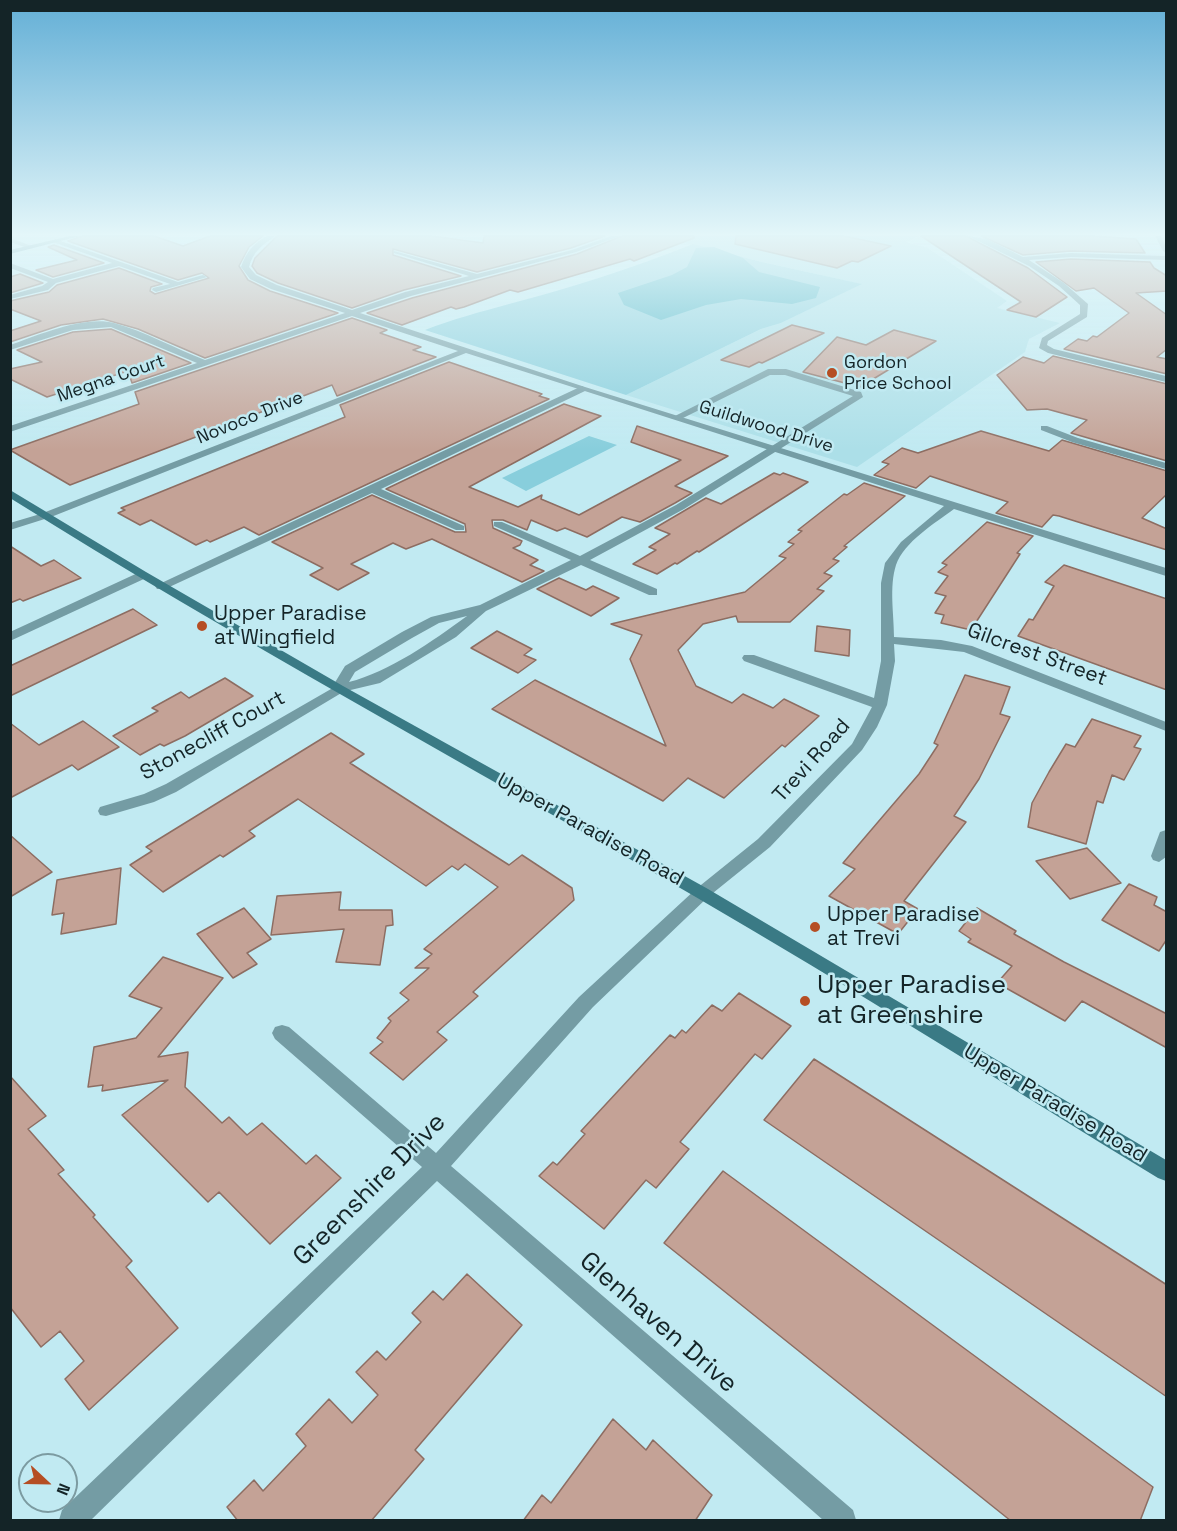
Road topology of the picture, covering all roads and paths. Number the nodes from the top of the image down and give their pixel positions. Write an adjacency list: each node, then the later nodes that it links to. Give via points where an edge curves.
1 (338, 307): 4 (street, Guildwood Drive)
2 (371, 307): 4 (street, Megna Court)
3 (1084, 307): 8 (street, via 1084,315 1045,340 1042,346)
4 (356, 313): 6 (street, Guildwood Drive); 7 (street, Megna Court)
5 (10, 348): 7 (street, via 100,324 112,325)
6 (465, 351): 9 (street, Guildwood Drive); 18 (street, Novoco Drive)
7 (206, 364): 12 (street, Megna Court)
8 (1167, 379)
9 (582, 389): 10 (street, Guildwood Drive); 15 (street)
10 (676, 418): 13 (street, Guildwood Drive); 13 (street, via 768,372 786,372 858,394)
11 (1044, 428): 14 (street)
12 (12, 429)
13 (774, 448): 17 (street, Guildwood Drive); 22 (street, via 680,507)
14 (1167, 466)
15 (371, 488): 21 (street); 25 (street)
16 (10, 493): 18 (main road, Upper Paradise Road)
17 (952, 505): 23 (street, Guildwood Drive); 29 (street, Trevi Road, via 919,531 891,563 887,583)
18 (47, 515): 20 (street, Novoco Drive); 24 (main road, Upper Paradise Road)
19 (498, 524): 22 (street)
20 (10, 527)
21 (460, 528)
22 (580, 560): 26 (street); 27 (street)
23 (1167, 572)
24 (142, 575): 25 (main road, Upper Paradise Road); 28 (street)
25 (161, 586): 31 (main road, Upper Paradise Road)
26 (653, 592)
27 (484, 608): 31 (street, via 451,634 375,680); 31 (street, via 435,620 407,635 350,669)
28 (10, 637)
29 (888, 640): 32 (street, Trevi Road); 33 (street, Gilcrest Street, via 967,650)
30 (749, 658): 32 (street)
31 (338, 689): 34 (street, Stonecliff Court, via 171,788); 37 (main road, Upper Paradise Road)
32 (880, 705): 37 (street, Trevi Road, via 857,747 829,778 764,843)
33 (1167, 727)
34 (106, 811)
35 (1167, 836): 36 (street)
36 (1159, 856)
37 (702, 893): 39 (street, Greenshire Drive, via 586,1002); 40 (main road, Upper Paradise Road)
38 (282, 1033): 39 (street, Glenhaven Drive)
39 (436, 1168): 41 (street, Greenshire Drive); 42 (street, Glenhaven Drive)
40 (1167, 1171)
41 (72, 1521)
42 (843, 1521)

